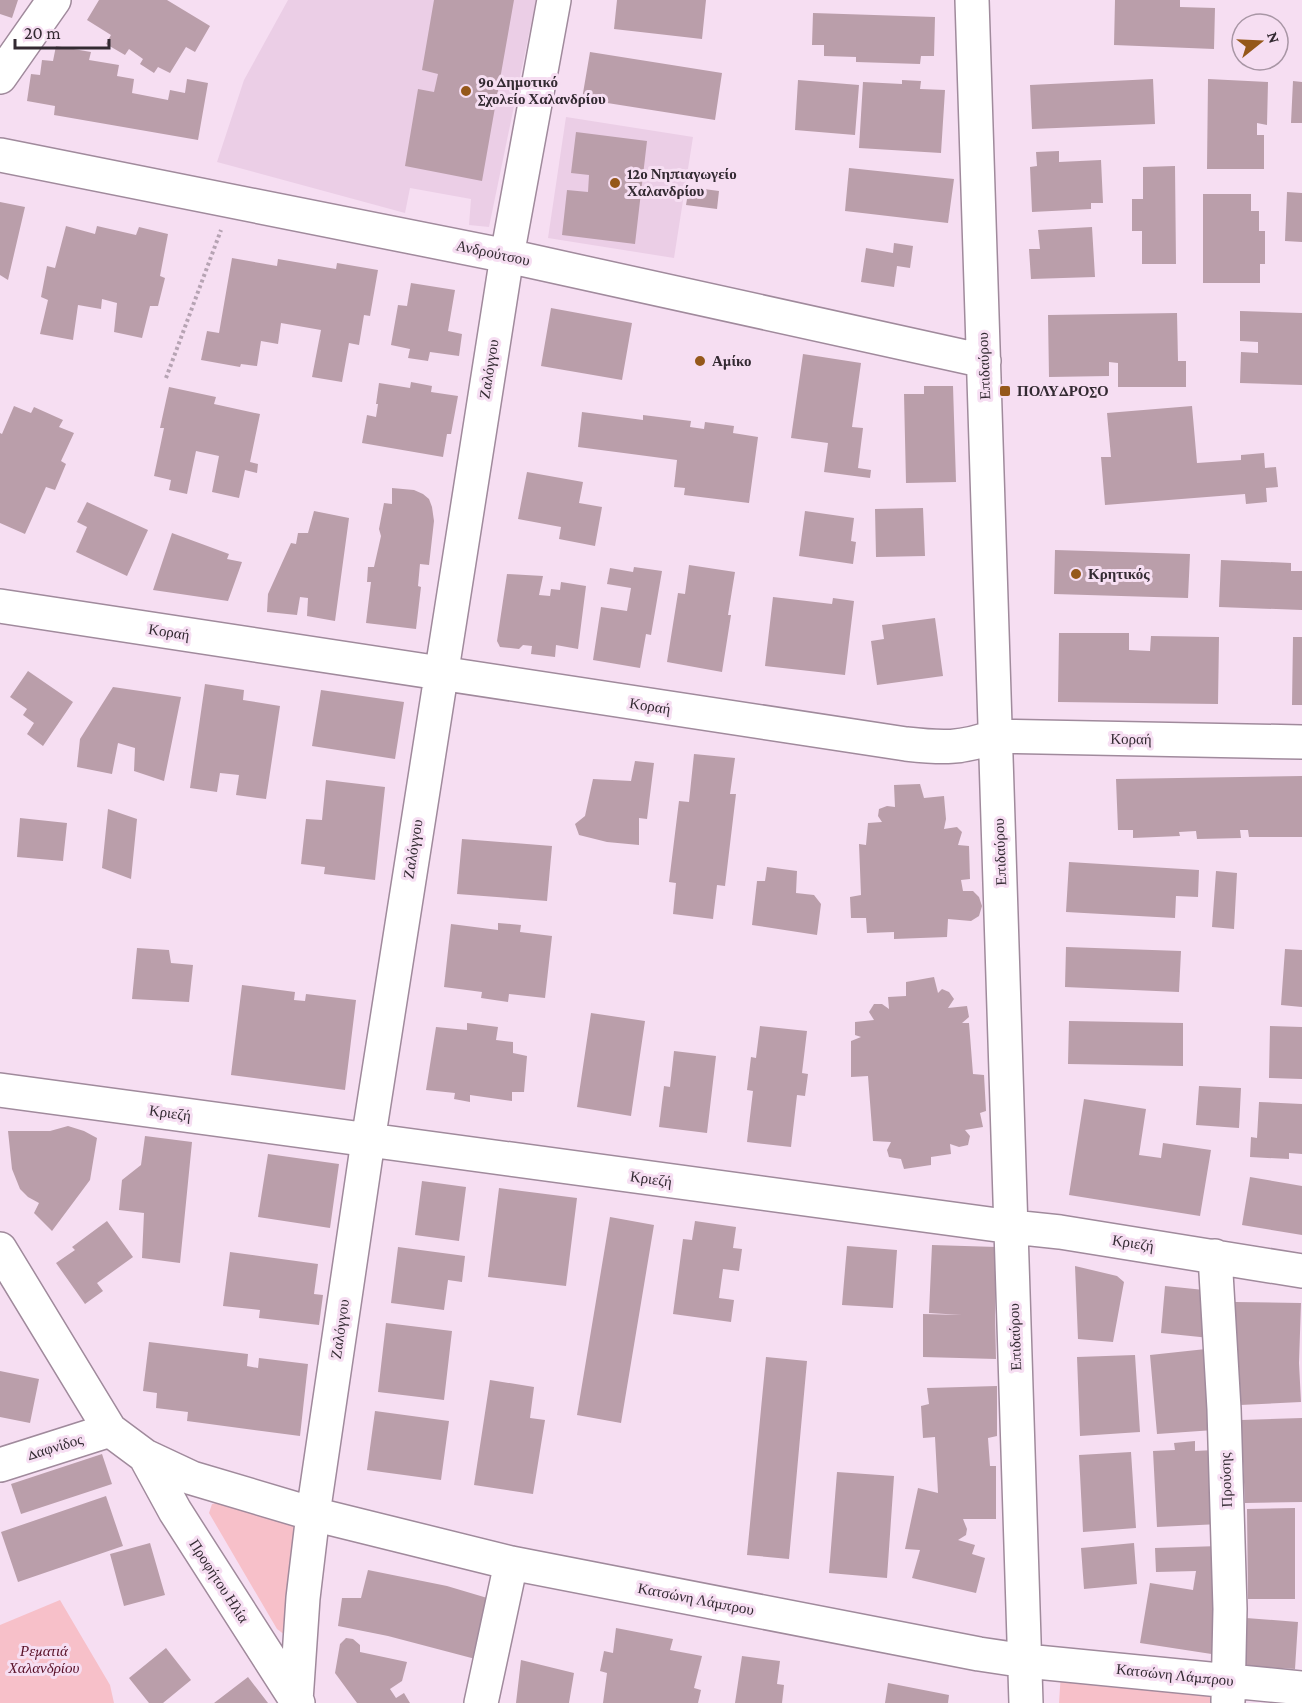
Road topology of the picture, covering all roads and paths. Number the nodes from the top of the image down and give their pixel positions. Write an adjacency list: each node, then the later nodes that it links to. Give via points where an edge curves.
1 (54, 0): 4 (street)
2 (554, 0): 7 (street, Ζαλόγγου)
3 (972, 0): 8 (street, Επιδαύρου)
4 (0, 77)
5 (0, 155): 6 (street, Ανδρούτσου)
6 (232, 201): 7 (street, Ανδρούτσου); 9 (path)
7 (507, 256): 8 (street, Ανδρούτσου); 11 (street, Ζαλόγγου)
8 (984, 361): 12 (street, Επιδαύρου)
9 (166, 378)
10 (0, 606): 11 (street, Κοραή)
11 (440, 674): 12 (street, Κοραή, via 906,744 971,745); 15 (street, Ζαλόγγου)
12 (996, 736): 13 (street, Κοραή); 16 (street, Επιδαύρου)
13 (1302, 742)
14 (0, 1090): 15 (street, Κριεζή)
15 (368, 1141): 16 (street, Κριεζή); 23 (street, Ζαλόγγου)
16 (1012, 1227): 18 (street, Κριεζή); 25 (street, Επιδαύρου)
17 (0, 1249): 20 (street)
18 (1215, 1256): 19 (street, Κριεζή); 27 (street, Προύσης, via 1224,1409)
19 (1302, 1271)
20 (110, 1430): 21 (street, Κατσώνη Λάμπρου); 22 (street, Δαφνίδος)
21 (146, 1456): 23 (street, Κατσώνη Λάμπρου, via 192,1478); 28 (street, Προφήτου Ηλία, via 175,1511)
22 (0, 1464)
23 (313, 1514): 24 (street, Κατσώνη Λάμπρου); 28 (street, Ζαλόγγου)
24 (511, 1563): 25 (street, Κατσώνη Λάμπρου); 29 (street)
25 (1026, 1661): 27 (street, Κατσώνη Λάμπρου); 30 (street, Επιδαύρου)
26 (1302, 1688): 27 (street, Κατσώνη Λάμπρου)
27 (1229, 1692)
28 (297, 1702)
29 (481, 1703)
30 (1026, 1703)

